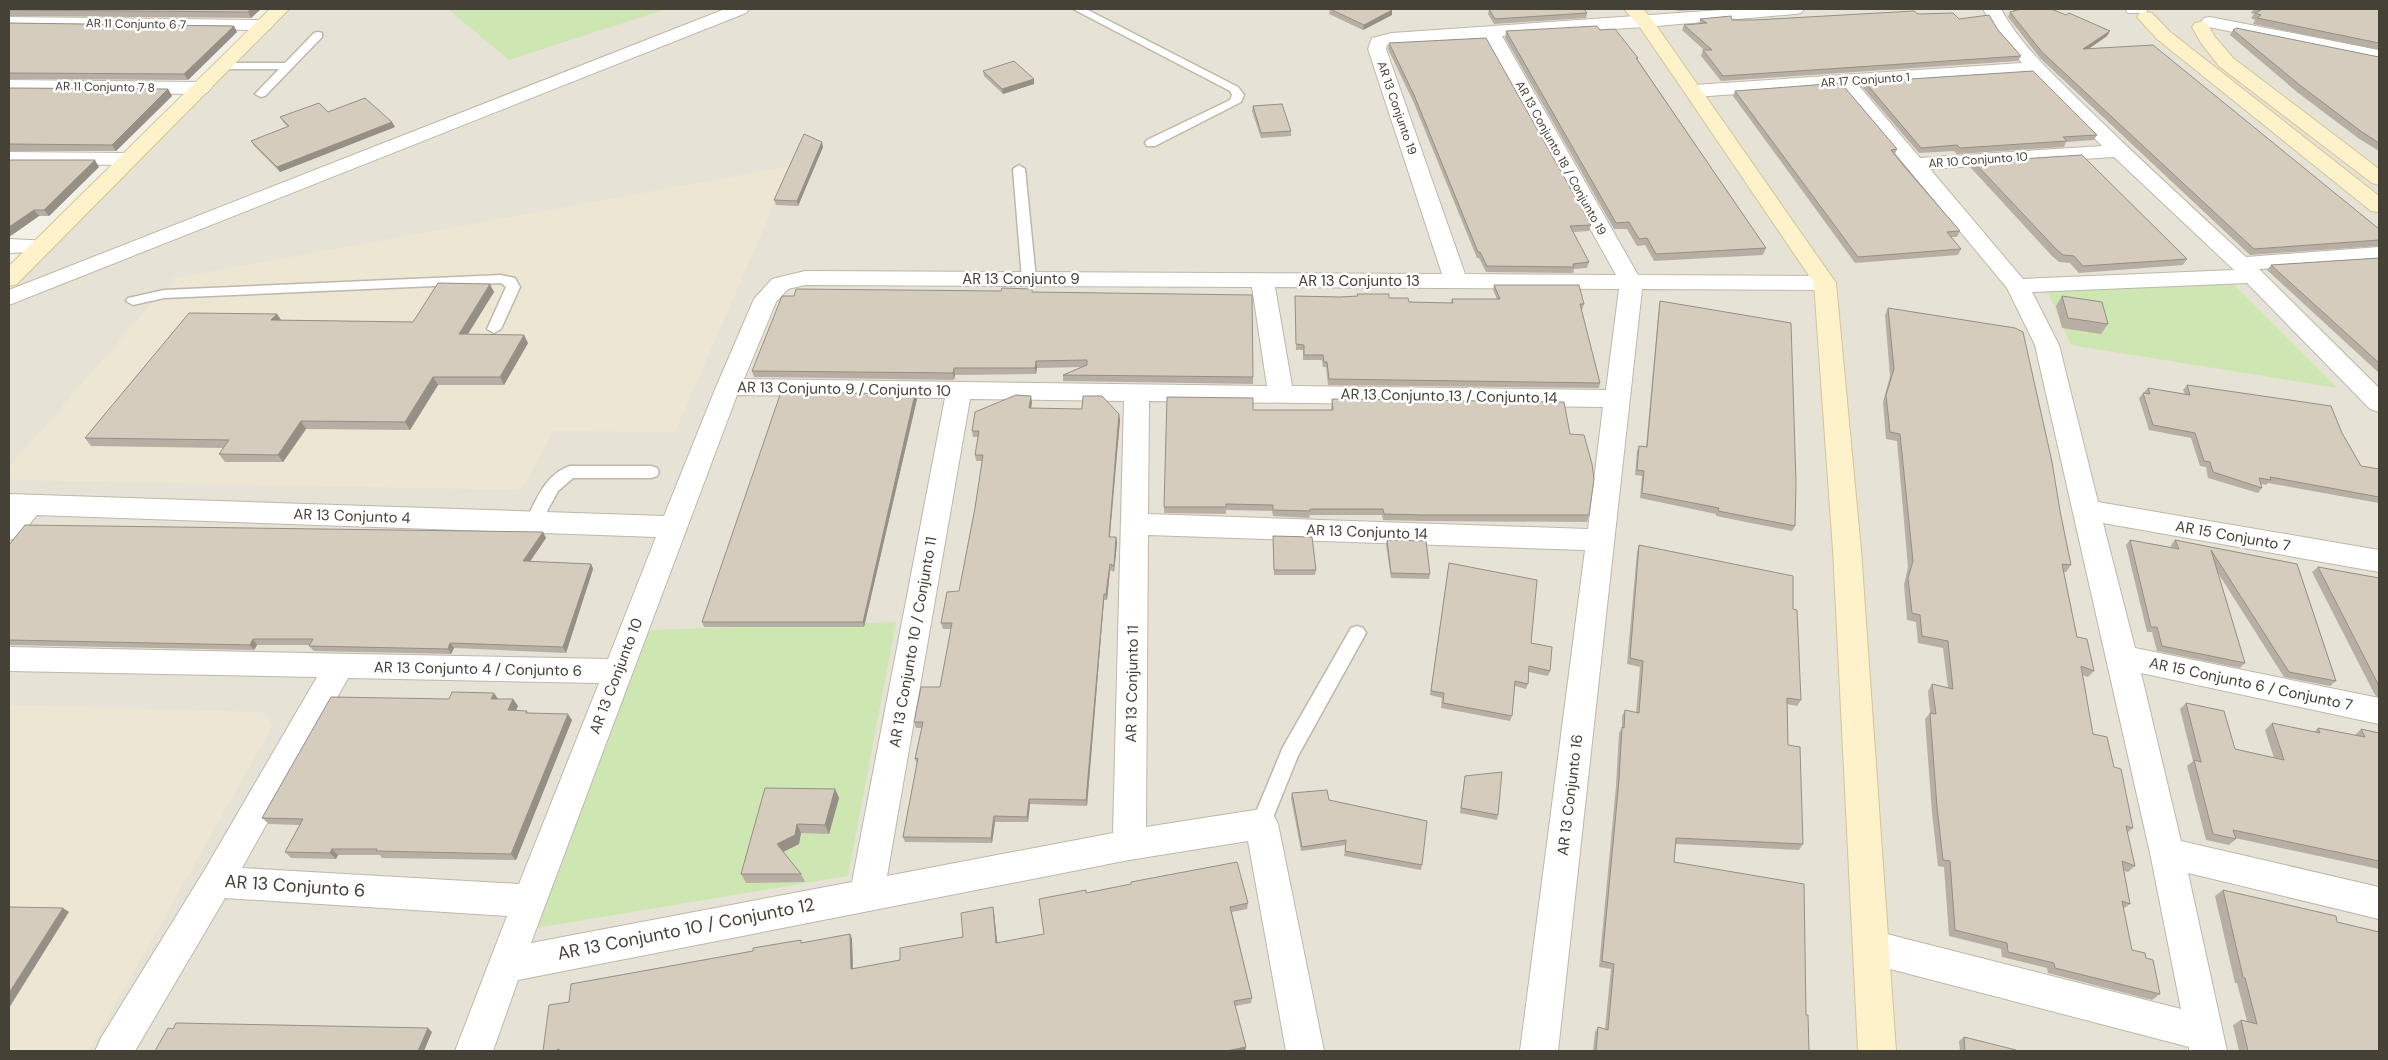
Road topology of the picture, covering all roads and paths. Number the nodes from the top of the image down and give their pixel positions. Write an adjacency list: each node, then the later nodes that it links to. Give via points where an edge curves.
1 (280, 9): 10 (street)
2 (740, 9): 42 (street)
3 (1078, 9): 22 (lane, via 1234,89 1238,95 1235,102)
4 (1795, 9): 7 (street)
5 (1992, 9): 16 (street, via 2003,30)
6 (2139, 11): 8 (street, via 2174,27); 29 (street, via 2163,35)
7 (1639, 15): 11 (street); 20 (street)
8 (2204, 19): 13 (street); 28 (street, via 2207,39 2226,62)
9 (9, 22): 10 (street, AR 11 Conjunto 6 7)
10 (264, 25): 14 (street)
11 (1491, 33): 37 (street, AR 13 Conjunto 19, via 1392,38 1378,42 1377,49); 38 (street, AR 13 Conjunto 18 / Conjunto 19)
12 (318, 35): 15 (lane)
13 (2379, 56)
14 (223, 66): 15 (lane); 19 (street)
15 (288, 66): 21 (lane)
16 (2036, 68): 17 (street, AR 17 Conjunto 1); 23 (street)
17 (1845, 81): 20 (street, AR 17 Conjunto 1); 26 (street, AR 10 Conjunto 10)
18 (9, 86): 19 (street, AR 11 Conjunto 7 8)
19 (201, 88): 25 (street)
20 (1694, 91): 39 (street)
21 (261, 94)
22 (1151, 143)
23 (2118, 150): 26 (street, AR 10 Conjunto 10); 33 (street)
24 (9, 158): 25 (street)
25 (129, 159): 31 (street)
26 (1916, 164): 41 (street)
27 (1019, 170): 35 (lane)
28 (2379, 179)
29 (2379, 206)
30 (9, 246): 31 (street)
31 (42, 246): 34 (street)
32 (2379, 254): 33 (street)
33 (2248, 270): 41 (street); 50 (street)
34 (9, 279)
35 (1029, 279): 36 (street, AR 13 Conjunto 9); 40 (street, AR 13 Conjunto 9, via 805,278)
36 (1262, 280): 37 (street, AR 13 Conjunto 13); 48 (street)
37 (1456, 281): 38 (street, AR 13 Conjunto 13)
38 (1631, 282): 39 (street, AR 13 Conjunto 13); 49 (street, AR 13 Conjunto 16)
39 (1825, 283): 73 (street, via 1847,550)
40 (780, 284): 45 (street, AR 13 Conjunto 10, via 766,298)
41 (2017, 286): 53 (street, via 2047,344)
42 (9, 298)
43 (132, 301): 44 (lane, via 164,294 501,278 510,281 513,287)
44 (494, 329)
45 (728, 387): 46 (street, AR 13 Conjunto 9 / Conjunto 10); 56 (street, AR 13 Conjunto 10)
46 (959, 390): 47 (street, AR 13 Conjunto 9 / Conjunto 10); 70 (street, AR 13 Conjunto 10 / Conjunto 11)
47 (1137, 392): 48 (street, AR 13 Conjunto 13 / Conjunto 14); 55 (street, AR 13 Conjunto 11)
48 (1281, 394): 49 (street, AR 13 Conjunto 13 / Conjunto 14)
49 (1617, 398): 58 (street, AR 13 Conjunto 16)
50 (2379, 403)
51 (651, 472): 54 (lane, via 570,472 553,483)
52 (19, 505): 54 (street, AR 13 Conjunto 4); 57 (street)
53 (2088, 510): 59 (street, AR 15 Conjunto 7); 61 (street)
54 (533, 522): 56 (street, AR 13 Conjunto 4)
55 (1135, 524): 58 (street, AR 13 Conjunto 14); 67 (street, AR 13 Conjunto 11)
56 (674, 527): 64 (street, AR 13 Conjunto 10)
57 (9, 530)
58 (1600, 540): 79 (street, AR 13 Conjunto 16)
59 (2379, 561)
60 (1357, 632): 66 (lane, via 1290,753)
61 (2122, 657): 65 (street, AR 15 Conjunto 6 / Conjunto 7); 68 (street)
62 (9, 659): 63 (street)
63 (339, 667): 64 (street, AR 13 Conjunto 4 / Conjunto 6); 69 (street, AR 13 Conjunto 6)
64 (618, 671): 71 (street, AR 13 Conjunto 10)
65 (2379, 710)
66 (1260, 824): 67 (street, AR 13 Conjunto 10 / Conjunto 12); 78 (street)
67 (1129, 845): 70 (street, AR 13 Conjunto 10 / Conjunto 12)
68 (2166, 853): 72 (street); 75 (street)
69 (216, 882): 71 (street, AR 13 Conjunto 6); 76 (street)
70 (867, 894): 74 (street, AR 13 Conjunto 10 / Conjunto 12)
71 (529, 900): 74 (street, AR 13 Conjunto 10)
72 (2379, 903)
73 (1871, 947): 75 (street); 80 (street)
74 (505, 965): 77 (street, AR 13 Conjunto 10)
75 (2206, 1042)
76 (114, 1051)
77 (474, 1051)
78 (1305, 1051)
79 (1539, 1051)
80 (1876, 1051)

